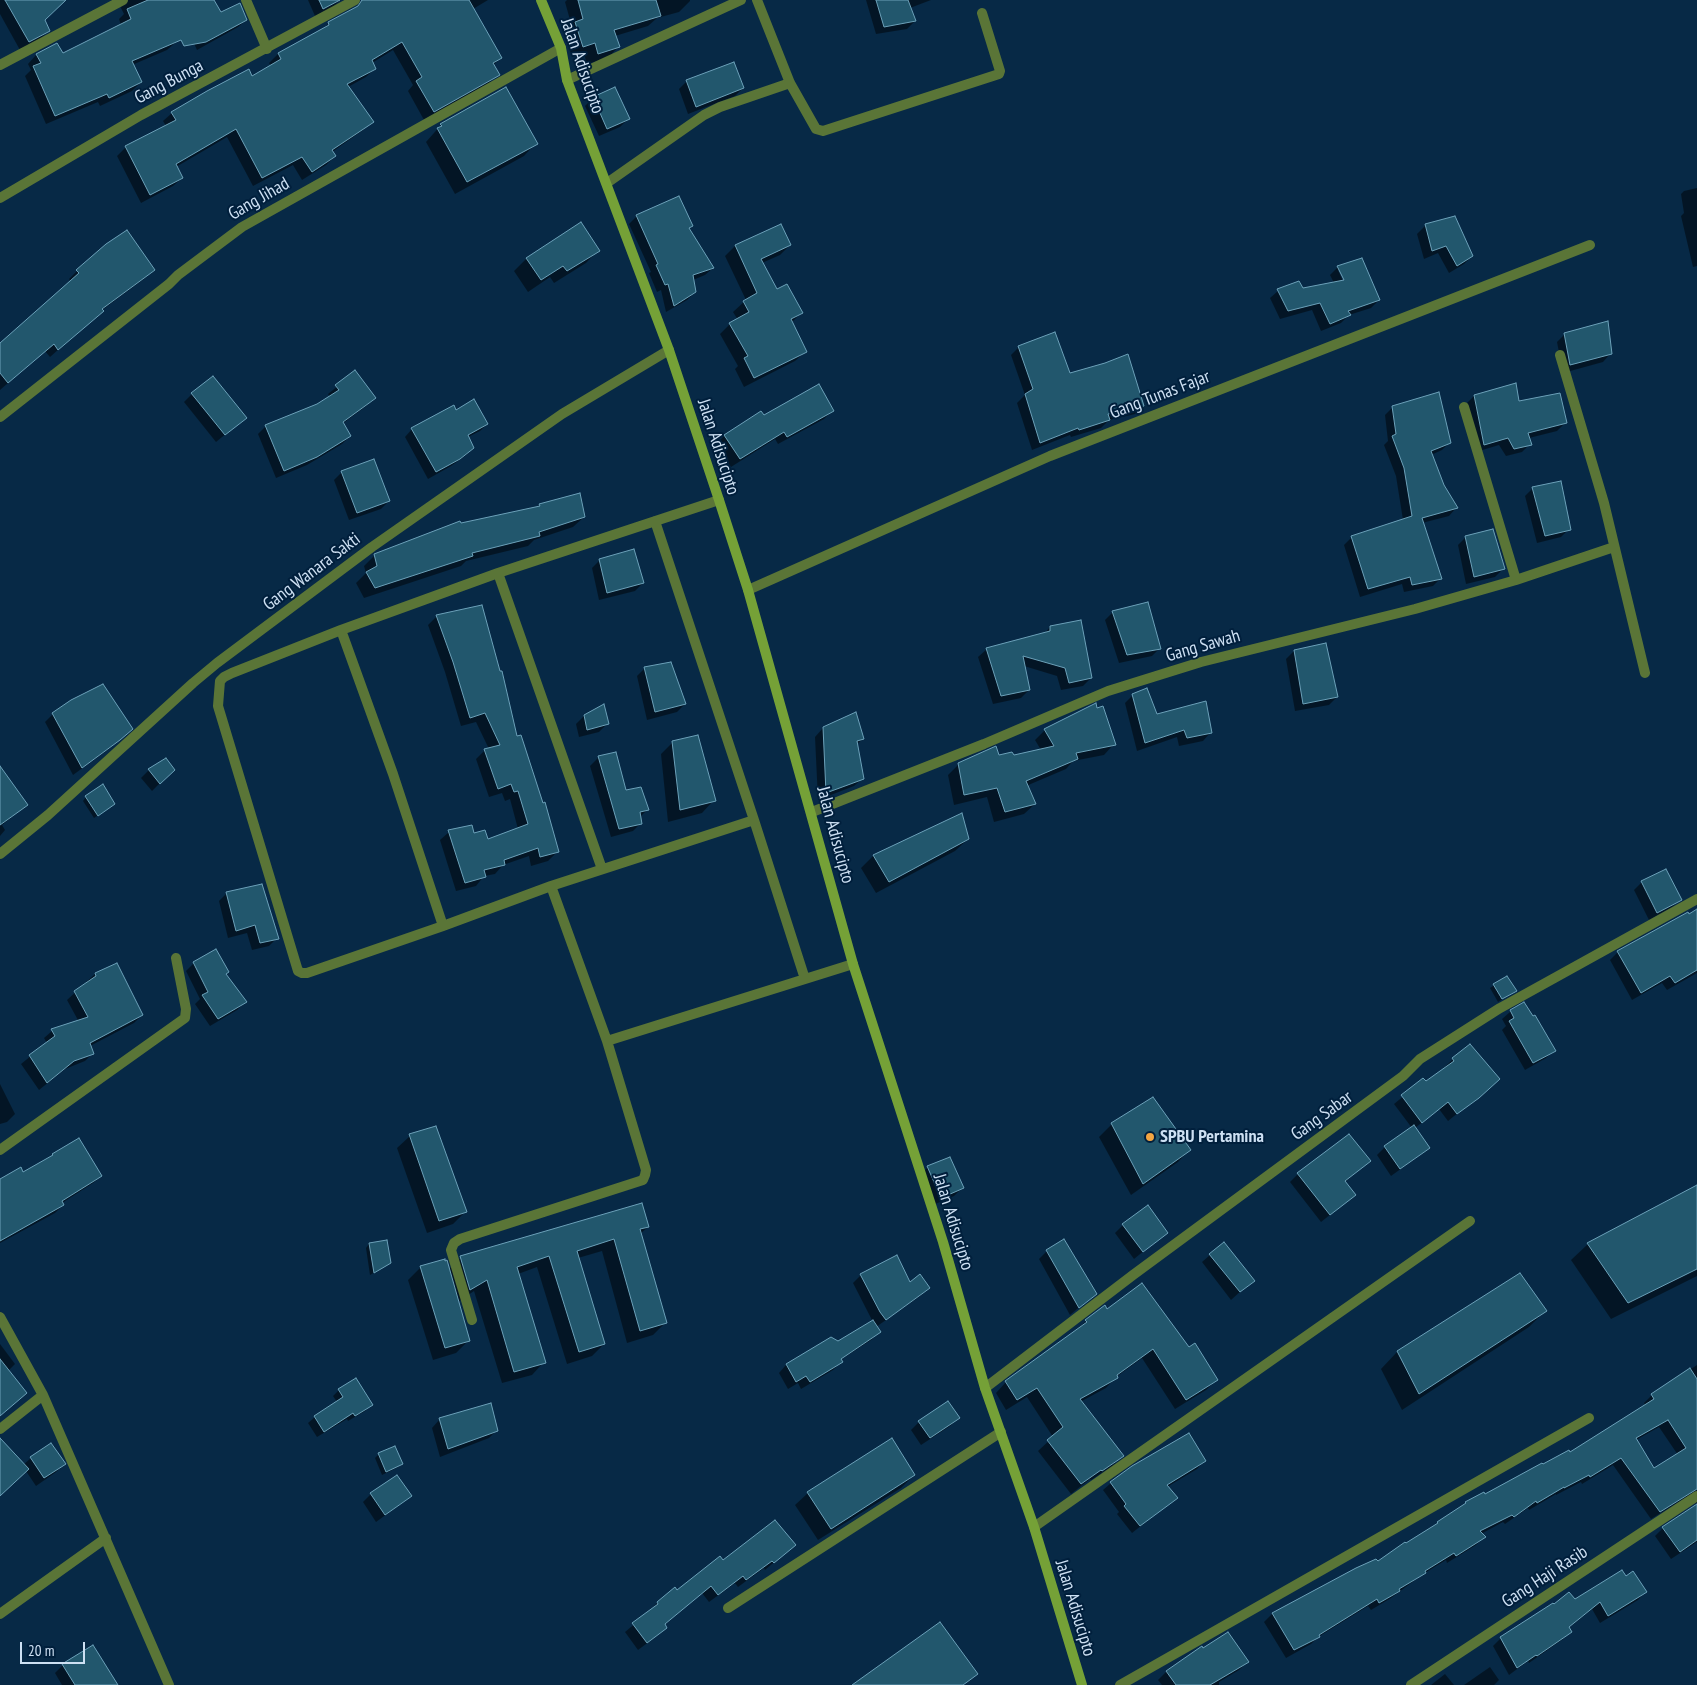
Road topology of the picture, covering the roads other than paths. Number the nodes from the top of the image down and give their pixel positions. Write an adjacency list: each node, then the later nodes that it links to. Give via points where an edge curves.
1 (123, 0): 10 (street)
2 (246, 0): 8 (street)
3 (356, 0): 8 (street, Gang Bunga)
4 (541, 0): 9 (main road, Jalan Adisucipto)
5 (741, 0): 11 (street)
6 (757, 0): 12 (street)
7 (982, 13): 12 (street, via 999,74 823,131 816,129)
8 (267, 48): 14 (street, Gang Bunga)
9 (561, 48): 11 (main road, Jalan Adisucipto); 19 (street, Gang Jihad, via 242,227)
10 (0, 65)
11 (567, 80): 13 (main road, Jalan Adisucipto)
12 (790, 82): 13 (street, via 704,115)
13 (607, 183): 16 (main road, Jalan Adisucipto)
14 (0, 198)
15 (1590, 244): 25 (street, Gang Tunas Fajar, via 1050,456)
16 (669, 350): 20 (main road, Jalan Adisucipto); 30 (street, Gang Wanara Sakti, via 562,414 372,547 218,663)
17 (1560, 355): 22 (street)
18 (1464, 407): 24 (street)
19 (0, 417)
20 (719, 500): 21 (street); 25 (main road, Jalan Adisucipto)
21 (655, 521): 23 (street); 29 (street)
22 (1614, 546): 24 (street, Gang Sawah); 27 (street)
23 (498, 573): 26 (street); 31 (street)
24 (1516, 580): 28 (street, Gang Sawah, via 1416,609 1201,662 1108,691)
25 (748, 590): 28 (main road, Jalan Adisucipto)
26 (341, 630): 34 (street); 34 (street, via 224,676 218,694 218,706 298,971 307,973)
27 (1645, 673)
28 (812, 812): 36 (main road, Jalan Adisucipto)
29 (754, 820): 31 (street); 37 (street)
30 (0, 854)
31 (602, 869): 32 (street)
32 (551, 886): 34 (street); 38 (street)
33 (1697, 899): 43 (street, Gang Sabar, via 1500,1008 1420,1059 1403,1076)
34 (443, 926)
35 (176, 958): 39 (street, via 185,1018)
36 (853, 964): 37 (street); 43 (main road, Jalan Adisucipto, via 943,1242)
37 (805, 979): 38 (street)
38 (607, 1041): 42 (street, via 646,1175 643,1180 454,1243 451,1250)
39 (0, 1150)
40 (1470, 1221): 49 (street)
41 (0, 1317): 44 (street)
42 (472, 1320)
43 (985, 1388): 47 (main road, Jalan Adisucipto)
44 (43, 1395): 46 (street); 50 (street)
45 (1589, 1418): 55 (street)
46 (0, 1429)
47 (1000, 1432): 49 (main road, Jalan Adisucipto); 51 (street)
48 (1697, 1496): 56 (street, Gang Haji Rasib)
49 (1034, 1527): 54 (main road, Jalan Adisucipto)
50 (106, 1538): 52 (street); 53 (street)
51 (728, 1608)
52 (0, 1614)
53 (169, 1685)
54 (1082, 1685)
55 (1120, 1685)
56 (1411, 1685)

